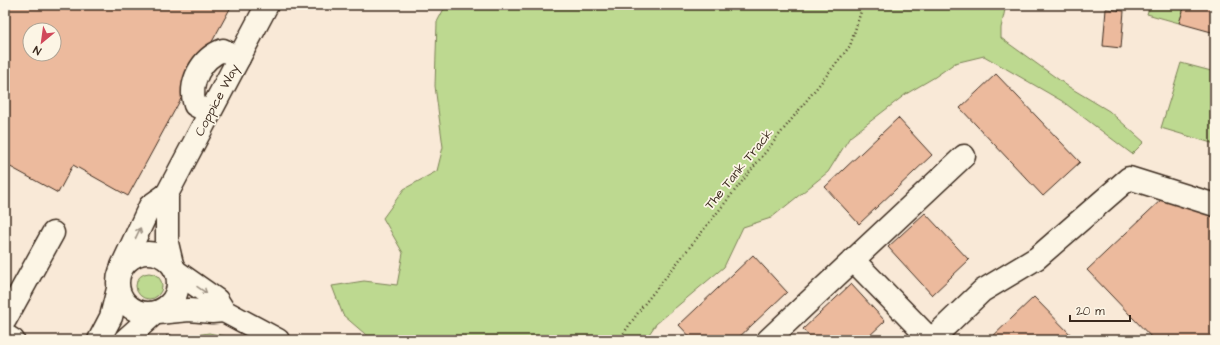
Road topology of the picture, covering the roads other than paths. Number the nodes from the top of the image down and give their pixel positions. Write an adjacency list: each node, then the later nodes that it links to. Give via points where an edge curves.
1 (267, 5): 2 (street, Coppice Way)
2 (239, 58): 3 (street, Coppice Way); 3 (street, via 223,50 218,52 203,65 197,76 193,86 196,106)
3 (210, 113): 5 (street, Coppice Way)
4 (964, 156): 8 (street)
5 (167, 194): 9 (street, Coppice Way, via 167,243); 10 (street, Coppice Way, one-way to 5, via 150,206)
6 (1215, 205): 20 (street, via 1129,178 1037,258 982,291)
7 (53, 232): 13 (street)
8 (854, 260): 19 (street); 20 (street)
9 (175, 268): 10 (street, via 164,257 155,253 145,253 127,261); 11 (street, one-way to 11, via 217,300); 12 (street, Coppice Way, via 179,282 178,292 174,301)
10 (120, 279): 12 (street, via 128,306 145,314); 16 (street, Coppice Way, via 111,317)
11 (224, 311): 12 (street, via 189,310); 18 (street)
12 (157, 313): 17 (street, Coppice Way)
13 (5, 320)
14 (5, 335): 15 (street)
15 (13, 340)
16 (99, 340)
17 (125, 340)
18 (278, 340)
19 (768, 340)
20 (931, 340)

